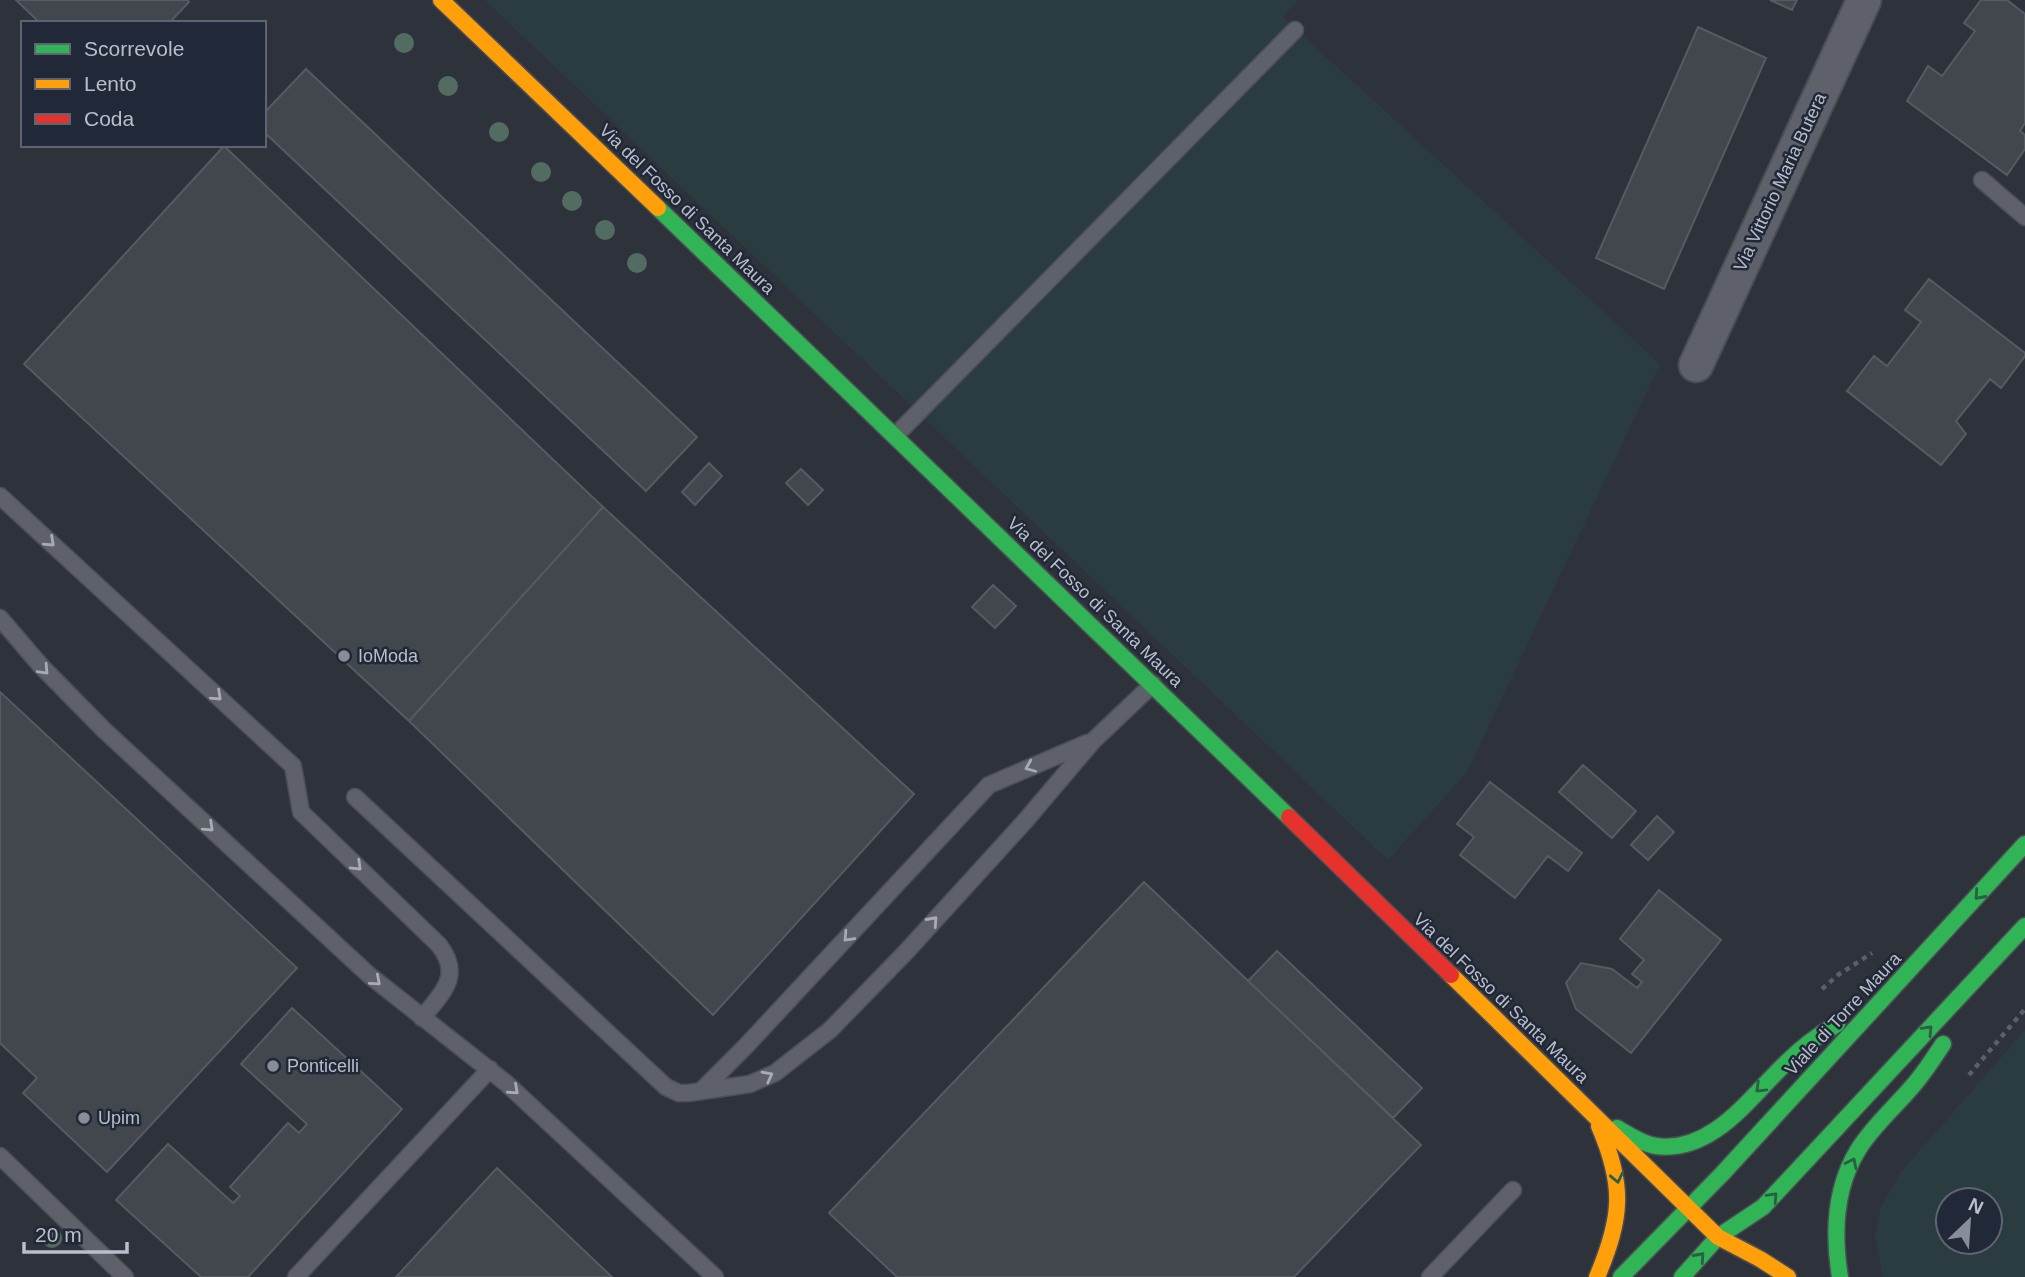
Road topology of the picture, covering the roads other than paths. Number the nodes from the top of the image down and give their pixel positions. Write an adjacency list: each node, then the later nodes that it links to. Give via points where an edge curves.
1 (442, 0): 7 (street, Via del Fosso di Santa Maura)
2 (1864, 0): 6 (street, Via Vittorio Maria Butera)
3 (1295, 30): 7 (lane)
4 (1982, 180): 5 (lane)
5 (2025, 217)
6 (1696, 365)
7 (895, 436): 10 (street, Via del Fosso di Santa Maura)
8 (0, 496): 17 (lane, one-way to 17, via 293,766 301,812 439,945 449,962 450,977)
9 (0, 618): 17 (lane, one-way to 17, via 104,730 369,975)
10 (1153, 684): 11 (lane); 20 (street, Via del Fosso di Santa Maura)
11 (1093, 741): 19 (lane, one-way to 19, via 989,785); 19 (lane, one-way to 11, via 759,1081 830,1030 905,953)
12 (355, 797): 19 (lane, via 666,1087 679,1093)
13 (2025, 844): 16 (street, Viale di Torre Maura, one-way to 16)
14 (2025, 926): 15 (street)
15 (1982, 972): 24 (street, one-way to 15, via 1763,1207); 35 (street, one-way to 15, via 1835,1237 1844,1178 1857,1152 1909,1091 1955,1024)
16 (1875, 1008): 20 (street, one-way to 20, via 1806,1044 1723,1126 1703,1139 1658,1146); 23 (street, Viale di Torre Maura)
17 (422, 1018): 18 (lane)
18 (490, 1069): 27 (lane); 28 (lane, one-way to 28)
19 (702, 1090)
20 (1594, 1114): 23 (street, Via del Fosso di Santa Maura); 30 (street, one-way to 30, via 1608,1145 1620,1194 1612,1241)
21 (0, 1156): 26 (lane)
22 (1513, 1190): 29 (lane)
23 (1689, 1209): 24 (street, Via del Fosso di Santa Maura); 31 (street, Viale di Torre Maura)
24 (1718, 1237): 25 (street, Via del Fosso di Santa Maura); 32 (street, one-way to 24); 33 (lane, Via del Fosso di Santa Maura); 34 (street, Via del Fosso di Santa Maura)
25 (1727, 1257)
26 (125, 1277)
27 (296, 1277)
28 (715, 1277)
29 (1430, 1277)
30 (1597, 1277)
31 (1621, 1277)
32 (1682, 1277)
33 (1763, 1277)
34 (1788, 1277)
35 (1840, 1277)

